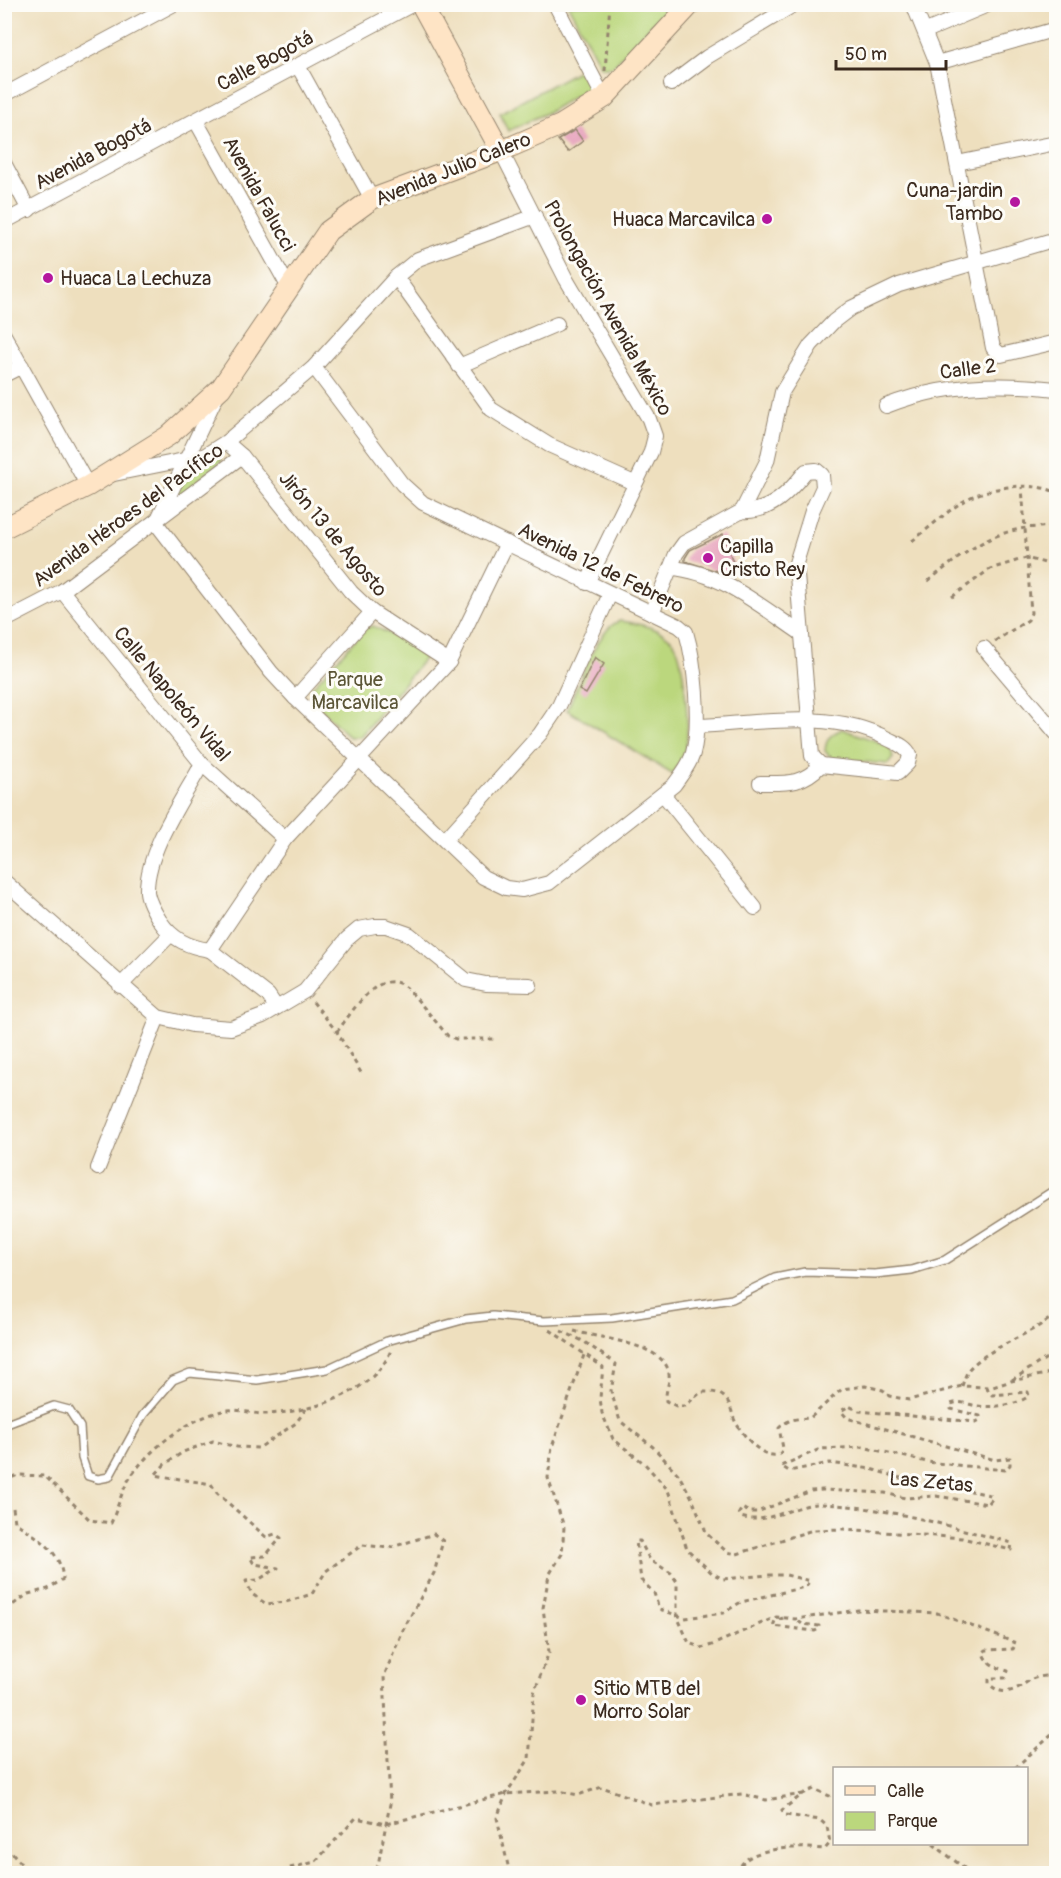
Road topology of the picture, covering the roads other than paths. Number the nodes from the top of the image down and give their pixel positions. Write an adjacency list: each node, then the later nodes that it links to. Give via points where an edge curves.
1 (174, 4): 15 (street)
2 (413, 4): 12 (street, Calle Bogotá)
3 (421, 4): 18 (street)
4 (555, 4): 14 (street)
5 (691, 4): 14 (street, Avenida Julio Calero)
6 (795, 4): 13 (street, via 707,57)
7 (913, 4): 10 (street)
8 (990, 4): 10 (street)
9 (1056, 29): 11 (street)
10 (926, 31): 11 (street)
11 (937, 63): 19 (street)
12 (298, 66): 16 (street, Calle Bogotá); 21 (street)
13 (671, 84)
14 (600, 90): 18 (street, Avenida Julio Calero, via 561,125)
15 (4, 95)
16 (197, 120): 22 (street, Avenida Bogotá); 28 (street, Avenida Falucci)
17 (1056, 143): 19 (street)
18 (501, 151): 21 (street, Avenida Julio Calero); 23 (street, Prolongación Avenida México)
19 (957, 163): 26 (street)
20 (4, 164): 22 (street)
21 (372, 199): 28 (street, Avenida Julio Calero, via 328,231)
22 (29, 210): 24 (street, Avenida Bogotá)
23 (535, 216): 27 (street, Avenida Héroes del Pacífico, via 418,259); 43 (street, Prolongación Avenida México, via 566,279 649,419 655,436)
24 (4, 222)
25 (1056, 239): 26 (street)
26 (974, 261): 31 (street, via 993,348 1001,355); 45 (street, via 899,285 851,308 834,321 812,345 782,392 767,460)
27 (396, 277): 33 (street); 34 (street, Avenida Héroes del Pacífico)
28 (288, 286): 36 (street, Avenida Julio Calero)
29 (557, 324): 33 (street)
30 (4, 335): 32 (street)
31 (1056, 342)
32 (22, 366): 35 (street); 44 (street)
33 (459, 366): 43 (street, via 490,409 549,445)
34 (314, 367): 39 (street, Avenida Héroes del Pacífico); 48 (street, Avenida 12 de Febrero, via 402,484 423,503)
35 (4, 375)
36 (221, 388): 41 (street, Avenida Julio Calero); 42 (street, Avenida Julio Calero, via 168,436)
37 (1056, 389): 38 (street, Calle 2, via 1004,383 972,386 906,398)
38 (886, 406)
39 (226, 442): 40 (street, Jirón 13 de Agosto); 41 (street, Avenida Héroes del Pacífico, via 204,456)
40 (242, 456): 46 (street, Avenida Héroes del Pacífico); 53 (street, Jirón 13 de Agosto, via 351,592)
41 (184, 462): 42 (street, Avenida Héroes del Pacífico); 46 (street, Avenida Julio Calero)
42 (106, 475): 44 (street, Avenida Julio Calero)
43 (634, 483): 50 (street, Prolongación Avenida México)
44 (88, 486): 47 (street, Avenida Julio Calero)
45 (742, 511): 49 (street, via 684,543); 56 (street, via 752,512 771,505 806,471 820,472 825,483 796,563)
46 (156, 523): 51 (street, Avenida Héroes del Pacífico); 59 (street, Avenida 12 de Febrero)
47 (4, 528)
48 (507, 543): 50 (street, Avenida 12 de Febrero); 58 (street)
49 (671, 568): 54 (street); 56 (street, via 688,569 717,580)
50 (587, 583): 52 (street, Avenida 12 de Febrero)
51 (62, 591): 55 (street, Avenida Héroes del Pacífico); 64 (street, Calle Napoleón Vidal)
52 (610, 594): 54 (street, Avenida 12 de Febrero); 69 (street, via 578,667 540,734)
53 (372, 612): 58 (street, Jirón 13 de Agosto); 59 (street)
54 (652, 613): 61 (street, Avenida 12 de Febrero, via 686,632)
55 (4, 621)
56 (802, 634): 60 (street)
57 (984, 648): 62 (street)
58 (449, 662): 63 (street)
59 (295, 698): 63 (street, Avenida 12 de Febrero)
60 (810, 720): 61 (street); 65 (street, via 812,756); 65 (street, via 868,729 901,745 910,755 898,773)
61 (698, 726): 67 (street, Avenida 12 de Febrero, via 686,769)
62 (1056, 733)
63 (360, 758): 68 (street); 69 (street, Avenida 12 de Febrero)
64 (202, 764): 68 (street, Calle Napoleón Vidal); 72 (street, via 151,866 147,893)
65 (821, 765): 66 (street, via 808,778 797,782)
66 (760, 783)
67 (663, 794): 69 (street, Avenida 12 de Febrero, via 549,883 535,888 506,888 483,877); 71 (street)
68 (285, 839): 73 (street)
69 (445, 840)
70 (4, 881): 74 (street)
71 (755, 908)
72 (169, 936): 73 (street); 74 (street)
73 (210, 950): 76 (street, via 268,995)
74 (120, 986): 77 (street)
75 (530, 986): 76 (street, via 466,980 409,934 375,926 359,929 304,991)
76 (276, 1007): 77 (street, via 231,1028)
77 (158, 1017): 78 (street)
78 (98, 1168)
79 (1056, 1189): 80 (lane, via 945,1260 912,1270 875,1274 805,1272 775,1278 732,1299 612,1318 466,1319 394,1339 327,1369 257,1380 190,1373 173,1380 143,1415 109,1477 88,1476 82,1458 80,1427 69,1410 54,1406)
80 (4, 1425)

